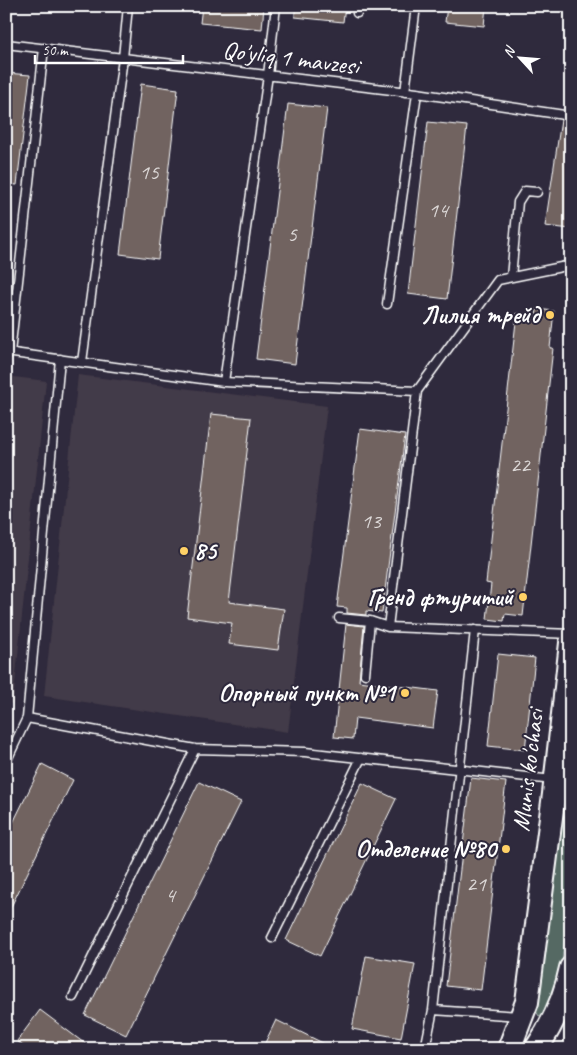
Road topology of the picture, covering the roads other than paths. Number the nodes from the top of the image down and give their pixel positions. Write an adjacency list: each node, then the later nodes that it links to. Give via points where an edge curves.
1 (128, 6): 6 (lane)
2 (276, 6): 7 (lane)
3 (416, 6): 8 (lane)
4 (6, 44): 5 (lane, Qo'yliq 1 mavzesi)
5 (44, 48): 6 (lane, Qo'yliq 1 mavzesi); 15 (lane)
6 (123, 58): 7 (lane, Qo'yliq 1 mavzesi); 17 (lane)
7 (268, 75): 8 (lane, Qo'yliq 1 mavzesi); 18 (lane)
8 (405, 92): 9 (lane, Qo'yliq 1 mavzesi)
9 (417, 93): 10 (lane, Qo'yliq 1 mavzesi); 14 (lane)
10 (571, 116)
11 (537, 192): 13 (lane, via 526,191 518,202)
12 (571, 265): 13 (lane)
13 (511, 277): 19 (lane, via 498,280)
14 (387, 304)
15 (8, 352): 16 (lane)
16 (60, 359): 17 (lane); 27 (lane)
17 (82, 362): 18 (lane)
18 (224, 382): 19 (lane)
19 (417, 391): 22 (lane)
20 (340, 618): 21 (lane)
21 (370, 621): 22 (lane); 26 (lane)
22 (388, 627): 23 (lane)
23 (475, 630): 24 (lane); 31 (lane)
24 (571, 634)
25 (571, 643): 32 (street, Munis ko'chasi)
26 (365, 674)
27 (27, 718): 28 (lane); 30 (lane)
28 (195, 749): 29 (lane, via 305,752); 35 (lane)
29 (361, 758): 31 (lane); 33 (lane)
30 (6, 762)
31 (460, 769): 32 (lane); 36 (lane)
32 (560, 790): 37 (street, Munis ko'chasi, via 527,1002)
33 (272, 938)
34 (571, 968): 40 (street, via 562,1010)
35 (73, 997)
36 (433, 1010): 37 (lane); 38 (lane)
37 (522, 1016): 39 (street, Munis ko'chasi)
38 (425, 1049)
39 (509, 1049)
40 (536, 1049)

